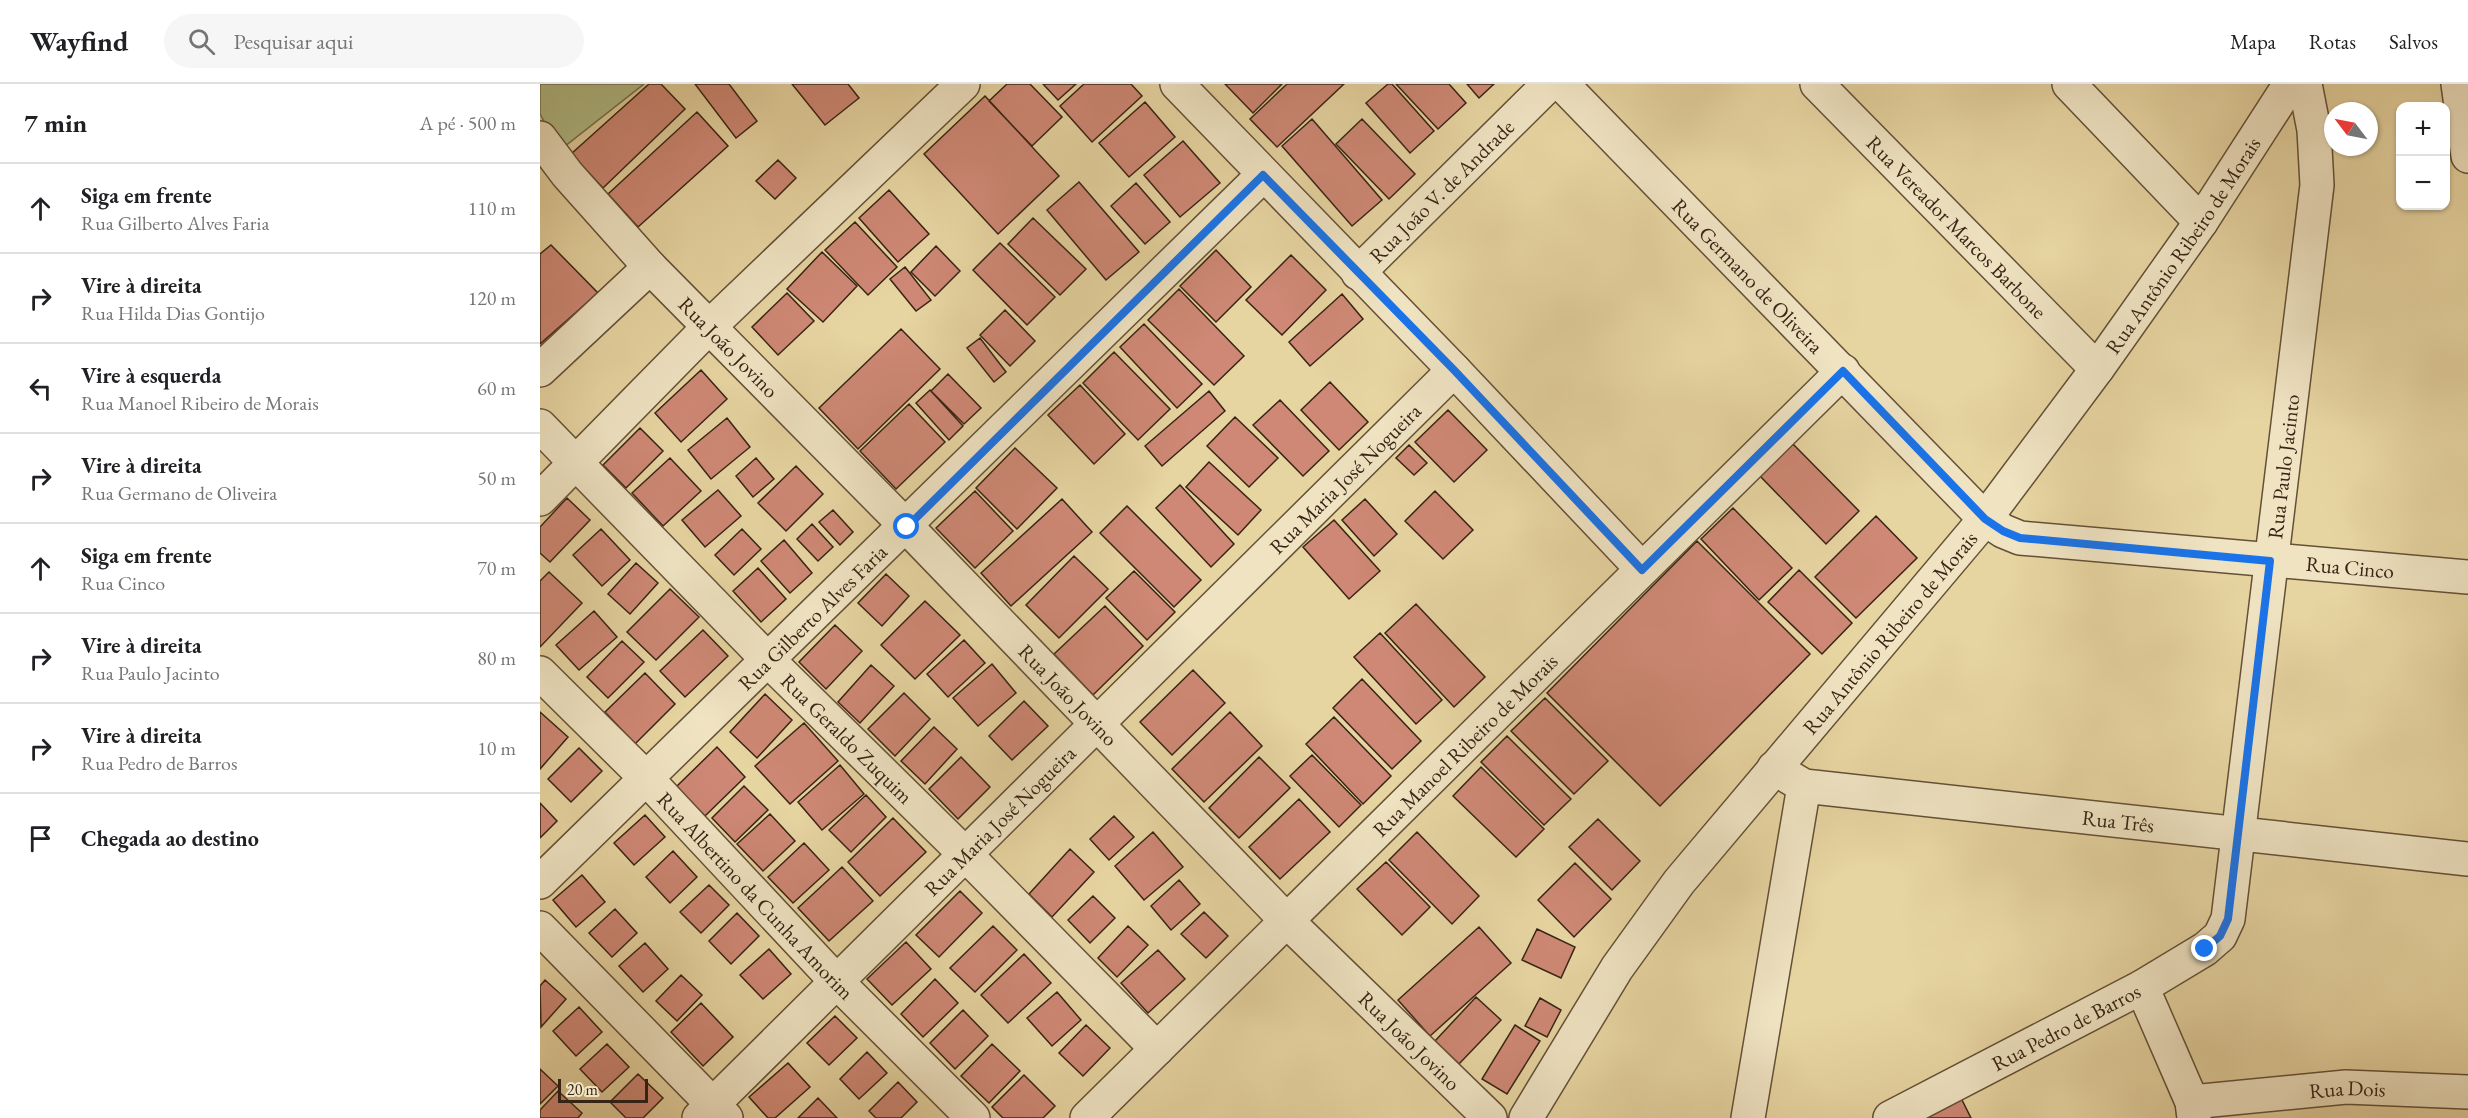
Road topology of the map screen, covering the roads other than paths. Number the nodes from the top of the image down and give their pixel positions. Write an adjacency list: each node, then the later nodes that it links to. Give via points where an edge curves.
1 (963, 84): 16 (street)
2 (1177, 84): 12 (street)
3 (1549, 84): 15 (street, Rua João V. de Andrade)
4 (1562, 84): 20 (street, Rua Germano de Oliveira)
5 (1817, 84): 17 (street, Rua Vereador Marcos Barbone)
6 (2069, 84): 13 (street)
7 (2290, 84): 13 (street, Rua Antônio Ribeiro de Morais)
8 (2306, 84): 26 (street, Rua Paulo Jacinto, via 2317,185)
9 (2458, 84): 11 (street)
10 (540, 138): 14 (street, Rua João Jovino)
11 (2467, 140)
12 (1263, 175): 15 (street); 25 (street, Rua Gilberto Alves Faria)
13 (2201, 222): 17 (street, Rua Antônio Ribeiro de Morais)
14 (650, 267): 16 (street, Rua João Jovino); 18 (street)
15 (1358, 273): 19 (street)
16 (710, 326): 22 (street); 25 (street, Rua João Jovino)
17 (2097, 369): 24 (street, Rua Antônio Ribeiro de Morais)
18 (540, 370)
19 (1454, 370): 27 (street); 31 (street, Rua Maria José Nogueira)
20 (1843, 371): 24 (street, Rua Germano de Oliveira); 27 (street, Rua Manoel Ribeiro de Morais)
21 (540, 426): 22 (street, Rua Geraldo Zuquim)
22 (576, 464): 23 (street); 29 (street, Rua Geraldo Zuquim)
23 (540, 499)
24 (1985, 519): 26 (street, Rua Cinco, via 2020,538); 32 (street, Rua Antônio Ribeiro de Morais)
25 (907, 527): 29 (street, Rua Gilberto Alves Faria); 31 (street, Rua João Jovino)
26 (2270, 561): 28 (street, Rua Cinco); 35 (street, Rua Paulo Jacinto)
27 (1642, 570): 40 (street, Rua Manoel Ribeiro de Morais)
28 (2468, 577)
29 (767, 659): 33 (street, Rua Gilberto Alves Faria); 36 (street, Rua Geraldo Zuquim)
30 (540, 673): 33 (street, Rua Albertino da Cunha Amorim)
31 (1096, 724): 36 (street, Rua Maria José Nogueira); 40 (street, Rua João Jovino)
32 (1774, 768): 34 (street, Rua Três); 51 (street, Rua Antônio Ribeiro de Morais, via 1679,882 1617,968)
33 (646, 778): 38 (street, Rua Gilberto Alves Faria); 42 (street, Rua Albertino da Cunha Amorim)
34 (1804, 786): 35 (street, Rua Três); 52 (street)
35 (2237, 835): 37 (street, Rua Três); 39 (street, Rua Paulo Jacinto)
36 (965, 854): 42 (street, Rua Maria José Nogueira); 44 (street, Rua Geraldo Zuquim)
37 (2468, 859)
38 (540, 882)
39 (2228, 919): 43 (street, Rua Pedro de Barros, via 2220,936 2205,949)
40 (1288, 922): 44 (street, Rua Manoel Ribeiro de Morais); 50 (street, Rua João Jovino)
41 (540, 928): 47 (street)
42 (837, 982): 47 (street, Rua Maria José Nogueira); 48 (street, Rua Albertino da Cunha Amorim)
43 (2142, 987): 46 (street); 53 (street, Rua Pedro de Barros)
44 (1157, 1049): 49 (street, Rua Manoel Ribeiro de Morais)
45 (2468, 1092): 46 (street, Rua Dois, via 2346,1087)
46 (2193, 1110)
47 (713, 1114)
48 (973, 1118)
49 (1087, 1118)
50 (1490, 1118)
51 (1526, 1118)
52 (1748, 1118)
53 (1890, 1118)

